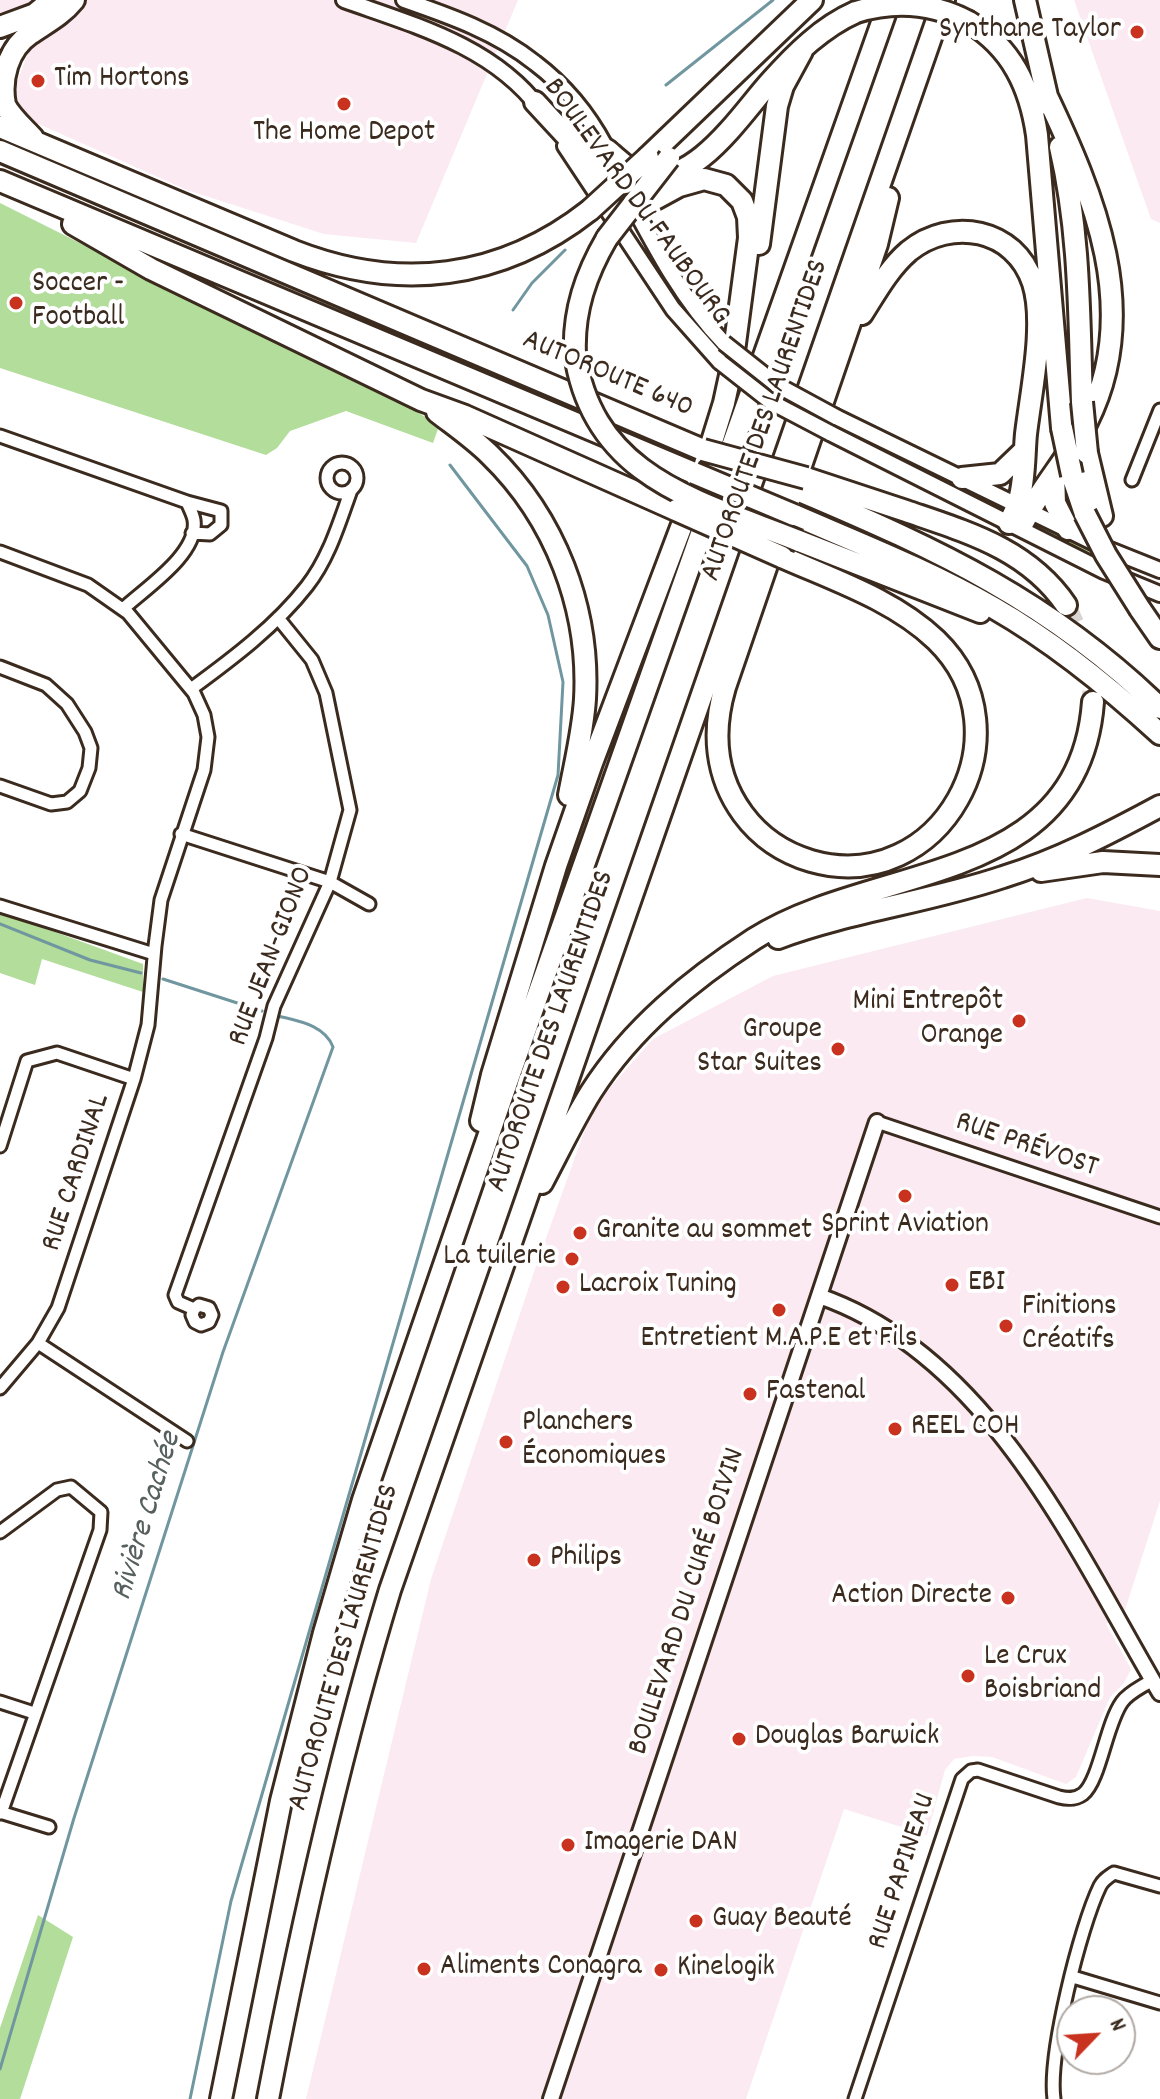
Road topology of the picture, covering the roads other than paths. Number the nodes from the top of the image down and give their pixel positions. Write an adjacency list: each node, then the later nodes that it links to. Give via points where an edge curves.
1 (52, 0): 9 (highway, via 35,14)
2 (74, 0): 16 (highway, via 22,40 3,70 6,107)
3 (344, 0): 14 (street, BOULEVARD DU FAUBOURG, via 463,46)
4 (404, 0): 17 (street, BOULEVARD DU FAUBOURG, via 485,31 528,57 572,98)
5 (812, 0): 11 (highway)
6 (890, 0): 24 (highway, AUTOROUTE DES LAURENTIDES)
7 (944, 0): 13 (highway, AUTOROUTE DES LAURENTIDES)
8 (1025, 0): 12 (highway)
9 (0, 27)
10 (802, 51): 17 (highway, via 709,151 681,171 640,174); 24 (highway, via 774,117); 27 (highway, bridge, via 828,27 856,12 918,5 969,22 1012,61 1027,88 1038,147)
11 (738, 71): 16 (highway, bridge, via 590,210 541,243 488,264 428,275 370,273 308,257); 43 (highway, bridge, via 607,238 590,271 579,303 575,354 593,414 634,465 683,494)
12 (1045, 92): 27 (highway, via 1096,215 1113,300 1099,394); 33 (highway, bridge, via 1075,228 1082,402)
13 (912, 95): 21 (highway, via 877,244); 66 (highway, AUTOROUTE DES LAURENTIDES)
14 (535, 102): 20 (highway, via 597,169 623,208); 34 (street, BOULEVARD DU FAUBOURG, bridge, via 673,309 720,362 771,402 830,433)
15 (0, 127): 16 (highway)
16 (35, 141)
17 (607, 150): 20 (street, BOULEVARD DU FAUBOURG)
18 (0, 151): 30 (highway, AUTOROUTE 640, bridge, via 703,450)
19 (0, 181): 22 (highway, via 151,269); 43 (highway, AUTOROUTE 640, bridge, via 934,576)
20 (636, 210): 28 (street, BOULEVARD DU FAUBOURG, bridge, via 679,289 724,343 777,385); 54 (highway, via 695,180 726,185 742,201 748,217 746,267 719,421)
21 (844, 341): 22 (highway, bridge, via 725,687 718,750 737,806 774,844 835,866 866,864 913,847 939,827 963,792 973,763 975,718 969,689 949,655 919,626 874,599 782,557 676,510 465,416); 26 (highway, via 888,274 916,246 954,231 974,231 998,240 1025,265 1037,300)
22 (421, 400): 54 (highway, via 479,445 519,487 553,540 574,595 585,652 585,698)
23 (1160, 410): 29 (street)
24 (736, 435): 64 (highway, AUTOROUTE DES LAURENTIDES)
25 (0, 436): 32 (street)
26 (1025, 450): 28 (highway, via 1000,474); 34 (highway)
27 (1063, 474): 33 (highway); 34 (highway); 35 (highway, via 1055,503)
28 (962, 478): 34 (street, BOULEVARD DU FAUBOURG)
29 (1132, 480)
30 (804, 485): 40 (highway, via 998,545 1041,574); 48 (highway, via 999,584 1090,647)
31 (351, 490): 42 (street, via 331,545 308,585)
32 (187, 502): 36 (street); 36 (street, via 221,511 221,525 210,534)
33 (1094, 515): 44 (highway, bridge, via 1114,569)
34 (1019, 516): 35 (street); 39 (street, via 1104,571)
35 (1068, 529): 38 (street)
36 (192, 533): 41 (street, via 170,568)
37 (0, 552): 41 (street, RUE CARDINAL, via 81,582)
38 (1160, 570)
39 (1160, 594)
40 (1066, 605)
41 (123, 609): 46 (street, RUE CARDINAL)
42 (278, 618): 46 (street); 56 (street, RUE JEAN-GIONO, via 312,660 326,693 350,810)
43 (1039, 636): 49 (highway, AUTOROUTE 640)
44 (1160, 638)
45 (0, 667): 50 (street, via 46,685 67,704 91,748 80,791 67,802 51,804)
46 (191, 689): 52 (street, RUE CARDINAL, via 204,715 208,749)
47 (1093, 702): 60 (highway, via 1077,769 1056,801 1027,828 974,857 787,921)
48 (1160, 708)
49 (1160, 734)
50 (0, 786)
51 (1160, 806): 55 (highway)
52 (181, 834): 56 (street); 59 (street, RUE CARDINAL, via 161,900)
53 (1160, 865): 55 (highway, via 1090,863)
54 (556, 866): 64 (highway, via 492,1075)
55 (1005, 877): 60 (highway, via 810,928)
56 (330, 882): 57 (street); 68 (street, RUE JEAN-GIONO, via 274,1006 175,1295)
57 (369, 904)
58 (0, 906): 59 (street)
59 (154, 954): 61 (street, RUE CARDINAL, via 148,1025)
60 (729, 957): 66 (highway, via 669,1002 614,1060)
61 (134, 1079): 63 (street, via 57,1053 27,1061); 69 (street, RUE CARDINAL, via 58,1308)
62 (877, 1122): 65 (street, RUE PRÉVOST); 67 (street, BOULEVARD DU CURÉ BOIVIN)
63 (0, 1146)
64 (462, 1211): 82 (highway, AUTOROUTE DES LAURENTIDES, via 387,1426 324,1633 266,1869)
65 (1160, 1217)
66 (513, 1236): 81 (highway, AUTOROUTE DES LAURENTIDES, via 370,1656 324,1826)
67 (819, 1296): 73 (street, via 903,1340 983,1412 1033,1478); 85 (street, BOULEVARD DU CURÉ BOIVIN)
68 (194, 1309)
69 (38, 1343): 70 (street, RUE CARDINAL); 71 (street)
70 (0, 1388)
71 (187, 1441)
72 (0, 1532): 75 (street, via 57,1490 71,1487 101,1512 100,1530)
73 (1156, 1687): 86 (street, RUE PAPINEAU, via 1130,1694 1120,1705 1092,1781 1079,1796 1063,1798 976,1770 962,1779)
74 (0, 1702): 75 (street)
75 (34, 1713): 76 (street)
76 (1, 1812): 77 (street)
77 (49, 1827)
78 (1160, 1886): 79 (street, via 1114,1873 1101,1883)
79 (1073, 1977): 80 (street); 87 (street, via 1059,2033)
80 (1160, 2003)
81 (281, 2032): 83 (highway, AUTOROUTE DES LAURENTIDES); 84 (highway)
82 (221, 2099)
83 (268, 2099)
84 (275, 2099)
85 (551, 2099)
86 (855, 2099)
87 (1054, 2099)

